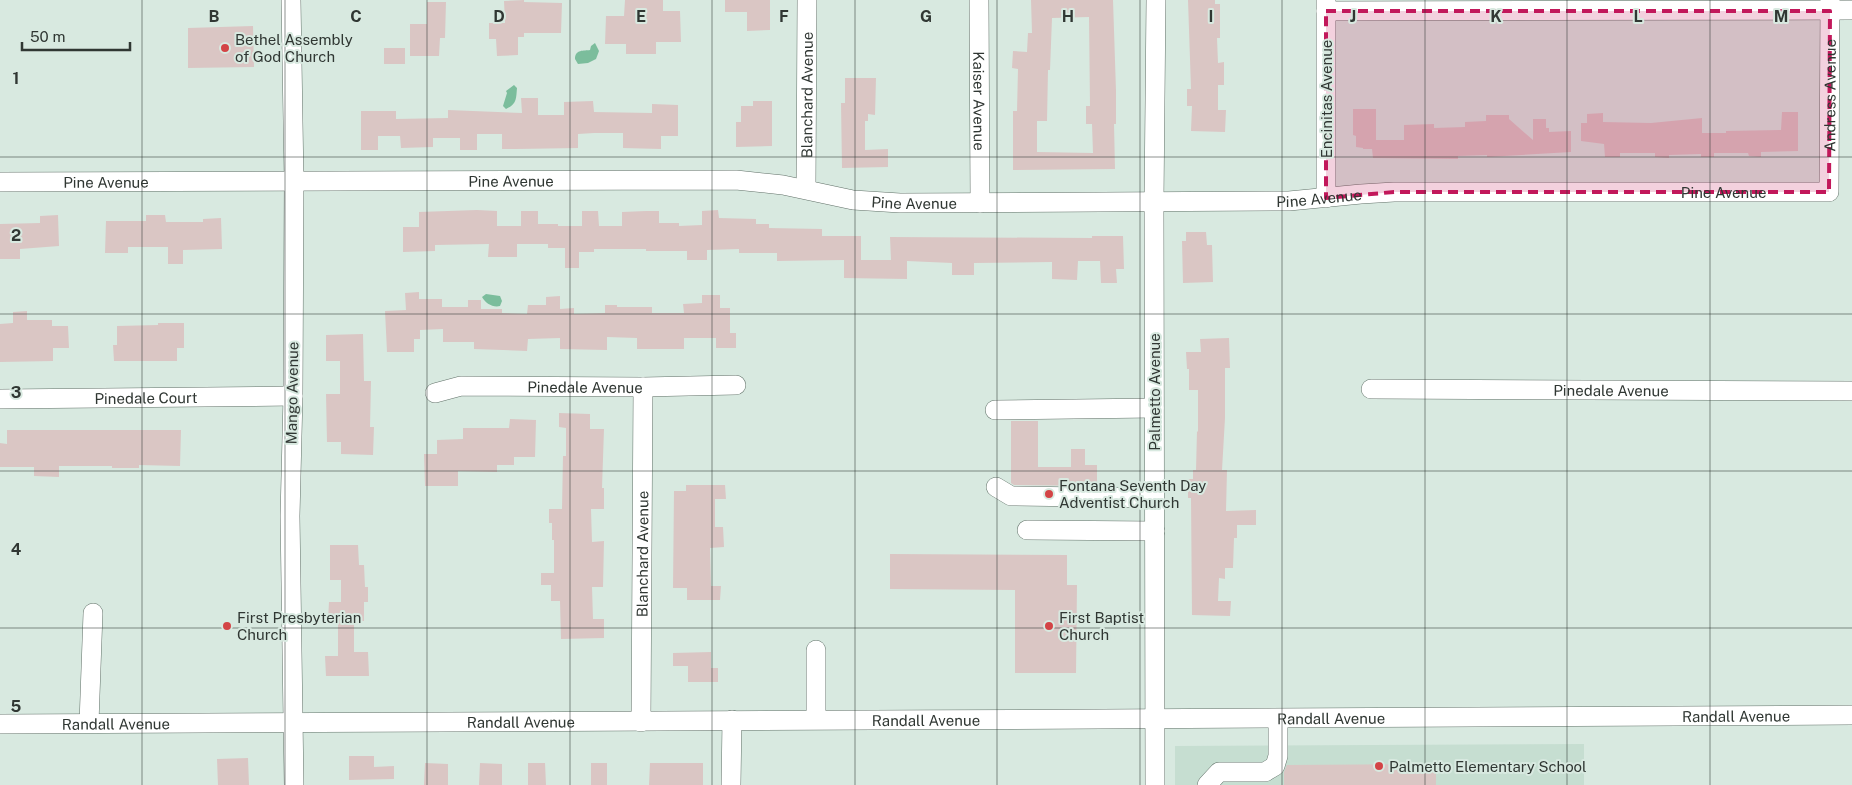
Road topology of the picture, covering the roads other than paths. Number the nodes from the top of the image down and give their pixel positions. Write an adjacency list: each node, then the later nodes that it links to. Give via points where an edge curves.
1 (291, 0): 10 (street, Mango Avenue)
2 (807, 0): 12 (street, Blanchard Avenue)
3 (979, 0): 16 (street, Kaiser Avenue)
4 (1156, 0): 15 (street, Palmetto Avenue)
5 (1491, 5): 7 (street); 8 (street)
6 (1830, 5): 8 (street); 9 (street); 13 (street, Andress Avenue)
7 (1326, 6): 14 (street, Encinitas Avenue)
8 (1661, 6)
9 (1852, 10)
10 (294, 180): 11 (street, Pine Avenue); 12 (street, Pine Avenue, via 754,180); 22 (street, Mango Avenue)
11 (0, 182)
12 (806, 189): 16 (street, Pine Avenue, via 877,203)
13 (1830, 192): 14 (street, Pine Avenue, via 1394,192)
14 (1326, 198): 15 (street, Pine Avenue)
15 (1154, 201): 16 (street, Pine Avenue); 24 (street, Palmetto Avenue)
16 (980, 203)
17 (736, 386): 18 (street, Pinedale Avenue)
18 (643, 387): 21 (street, Pinedale Avenue, via 461,386); 37 (street, Blanchard Avenue)
19 (1371, 389): 20 (street, Pinedale Avenue)
20 (1852, 391)
21 (435, 393)
22 (293, 396): 23 (street, Pinedale Court); 38 (street, Mango Avenue, via 290,516)
23 (0, 399)
24 (1154, 408): 25 (street); 27 (street, Palmetto Avenue)
25 (996, 410)
26 (996, 488): 27 (street, via 1012,496)
27 (1154, 498): 29 (street, Palmetto Avenue)
28 (1027, 530): 29 (street)
29 (1154, 531): 36 (street, Palmetto Avenue)
30 (93, 613): 40 (street)
31 (816, 650): 33 (street)
32 (1852, 715): 34 (street, Randall Avenue)
33 (816, 719): 35 (street, Randall Avenue); 36 (street, Randall Avenue)
34 (1278, 719): 36 (street, Randall Avenue); 44 (street, via 1275,766 1265,772 1219,772)
35 (732, 720): 37 (street, Randall Avenue); 42 (street)
36 (1155, 720): 43 (street, Palmetto Avenue)
37 (641, 722): 38 (street, Randall Avenue)
38 (294, 723): 40 (street, Randall Avenue); 41 (street, Mango Avenue)
39 (0, 724): 40 (street, Randall Avenue)
40 (90, 724)
41 (294, 785)
42 (732, 785)
43 (1155, 785)
44 (1207, 785)

